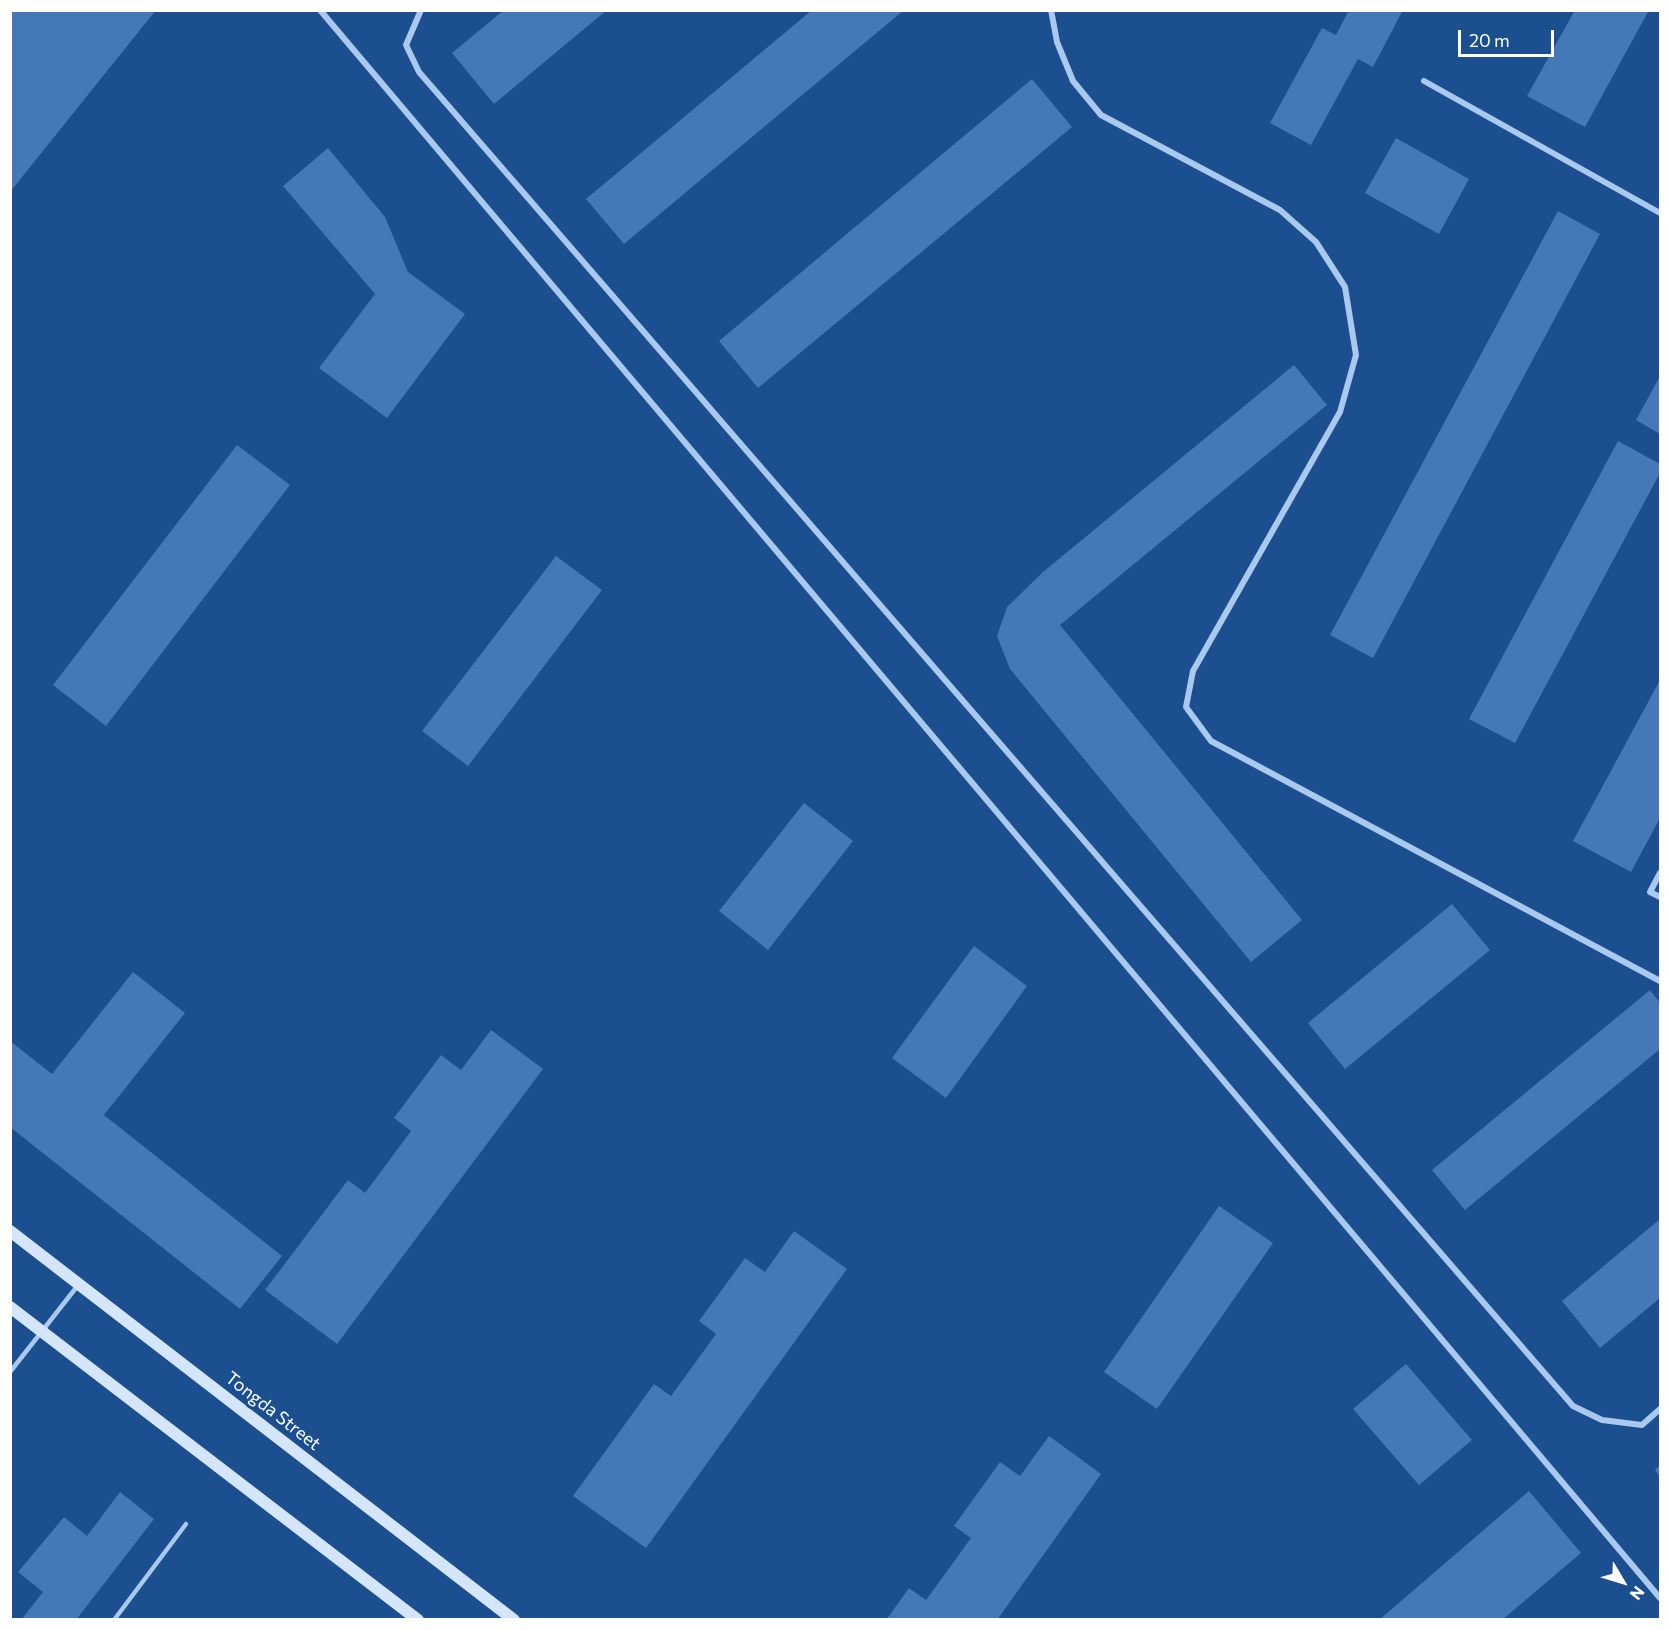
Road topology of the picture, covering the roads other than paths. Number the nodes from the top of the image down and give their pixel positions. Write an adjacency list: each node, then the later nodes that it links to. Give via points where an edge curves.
1 (320, 10): 16 (street)
2 (421, 10): 14 (street, via 406,45 419,72 1573,1406 1602,1420 1642,1425)
3 (1051, 10): 8 (street, via 1057,42 1073,81 1101,115 1280,210 1316,242 1345,287 1356,355 1340,412 1193,671 1186,706 1211,741)
4 (1424, 81): 5 (street)
5 (1660, 213)
6 (1660, 873): 7 (street, via 1650,891)
7 (1660, 897)
8 (1660, 981)
9 (10, 1231): 10 (main road, Tongda Street)
10 (79, 1284): 12 (lane); 19 (main road, Tongda Street)
11 (10, 1307): 12 (main road)
12 (42, 1331): 13 (lane); 18 (main road)
13 (10, 1372)
14 (1660, 1409)
15 (186, 1524): 17 (lane)
16 (1660, 1598)
17 (114, 1620)
18 (418, 1620)
19 (514, 1620)

